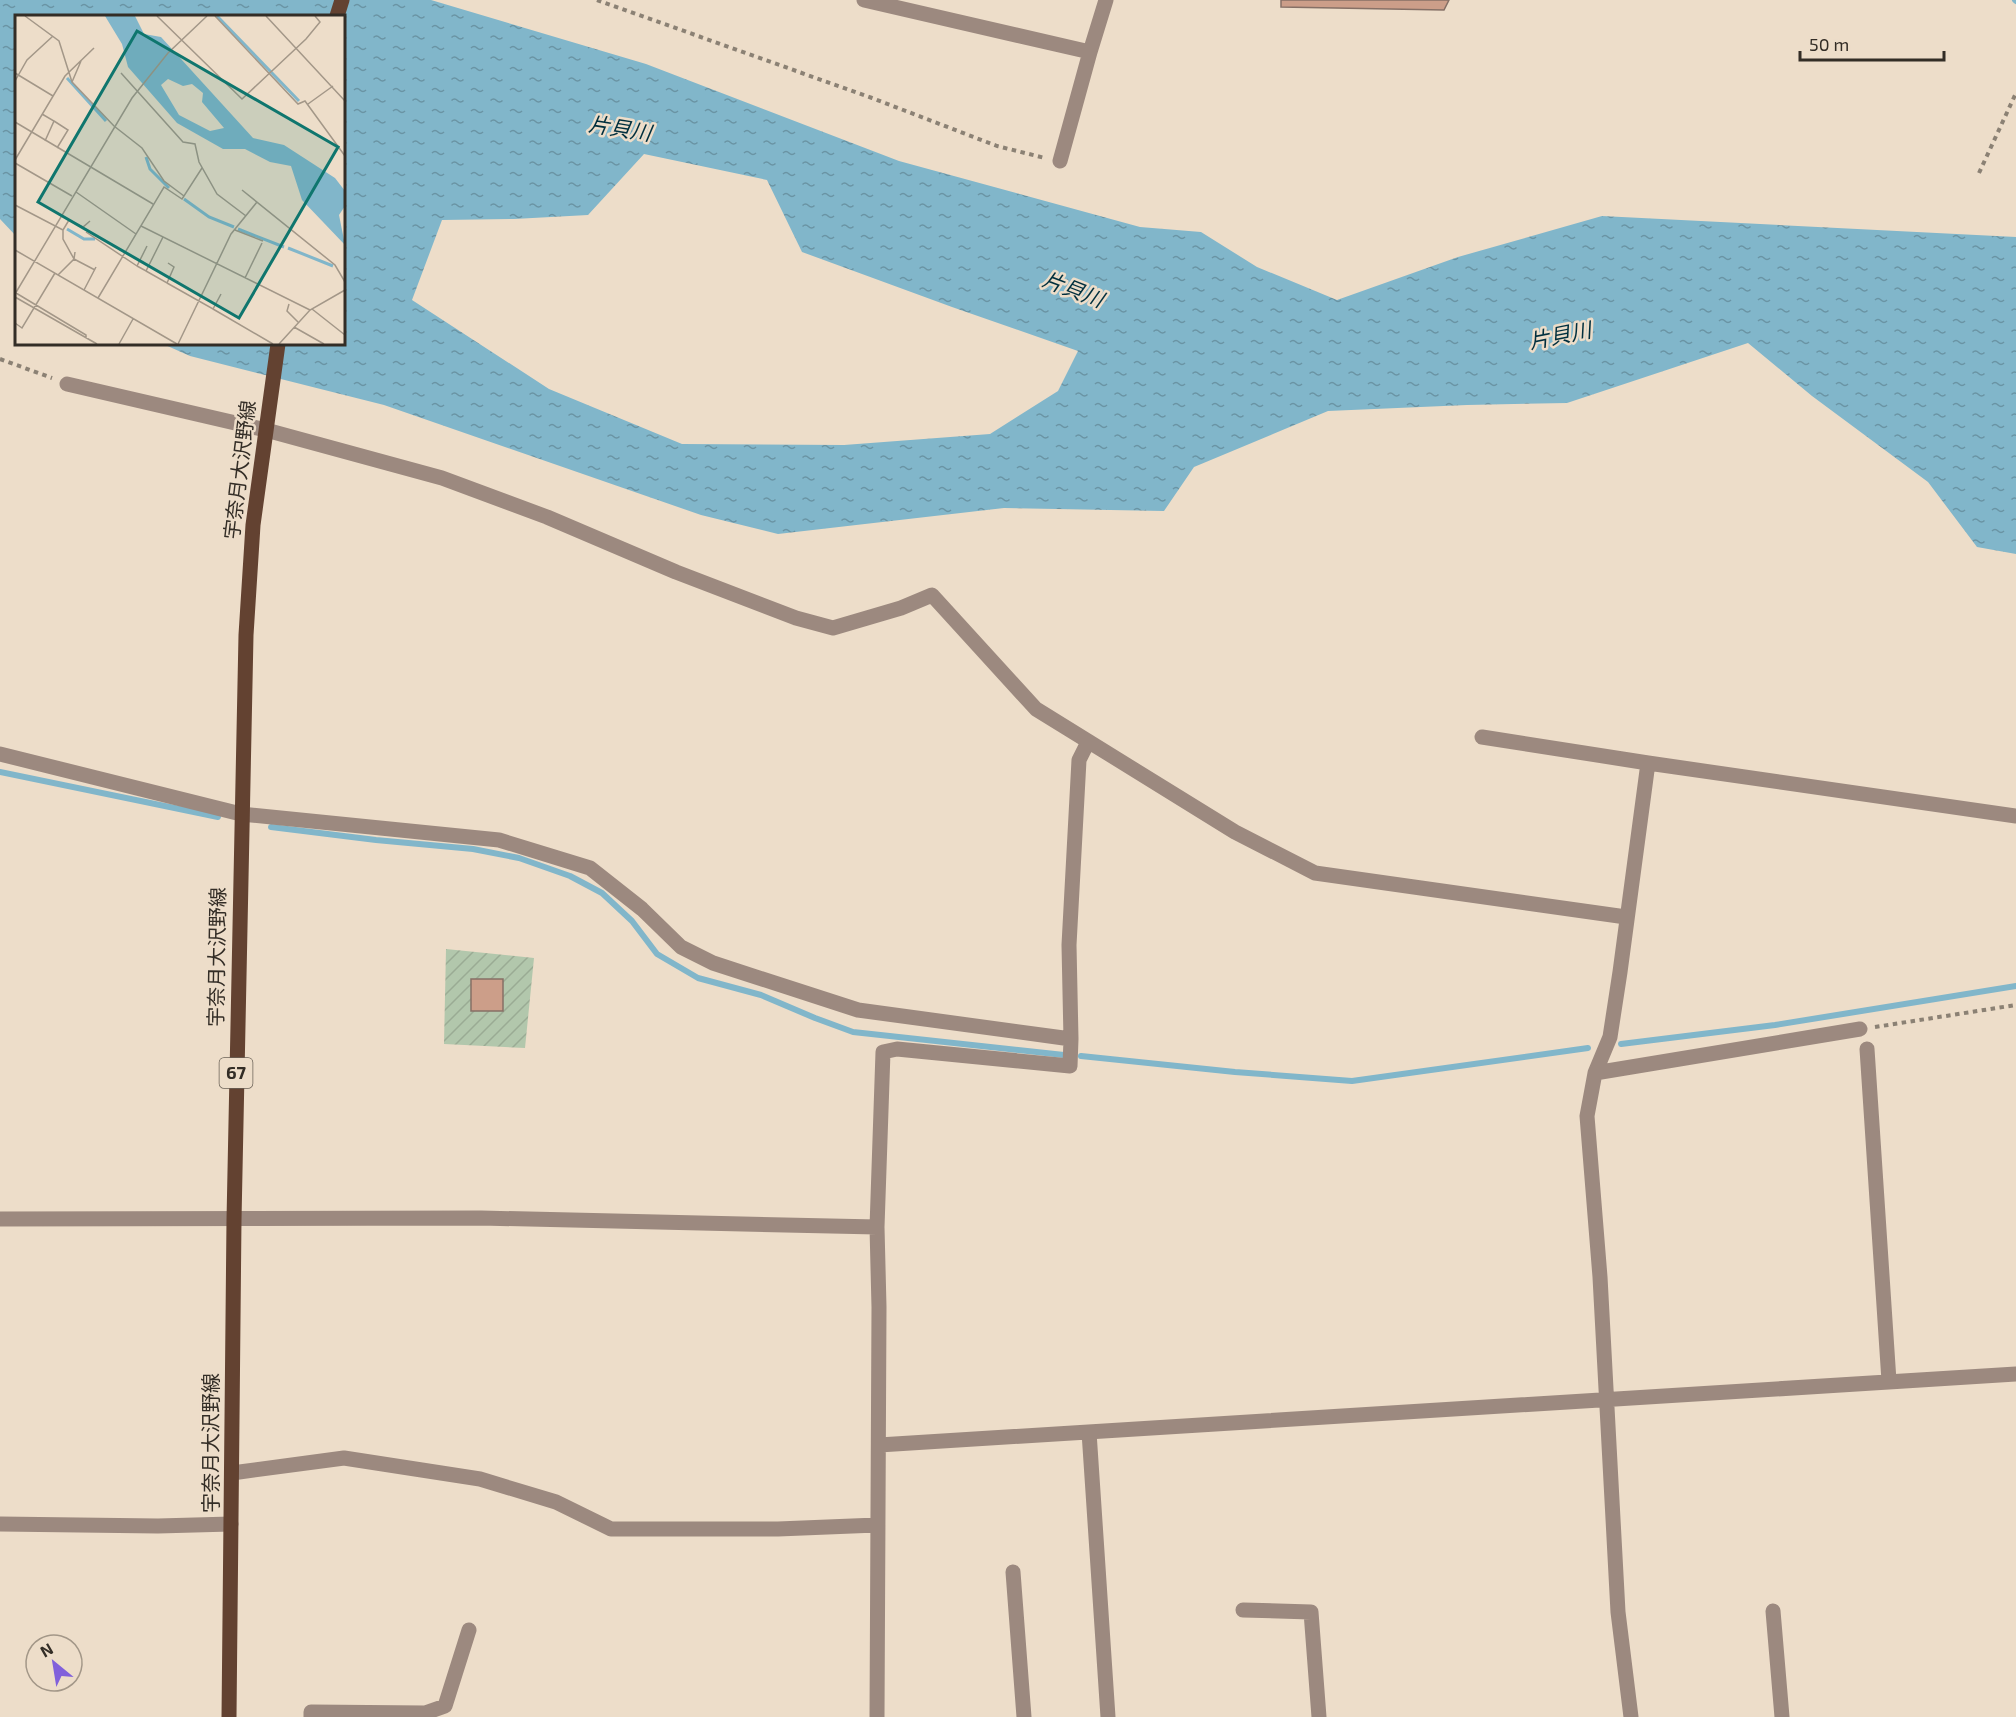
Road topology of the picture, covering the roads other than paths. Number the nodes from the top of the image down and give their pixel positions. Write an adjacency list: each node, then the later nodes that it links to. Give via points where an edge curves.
1 (342, 0): 4 (main road)
2 (864, 0): 5 (street)
3 (1106, 0): 5 (street)
4 (338, 15)
5 (1090, 52): 6 (street)
6 (1060, 161)
7 (278, 345): 9 (main road, 宇奈月大沢野線 / 67)
8 (67, 384): 9 (street)
9 (266, 430): 11 (street, via 442,478 676,572 796,618 833,628 932,595 1036,709); 14 (main road, 宇奈月大沢野線 / 67, via 253,525)
10 (1482, 737): 13 (street)
11 (1088, 742): 16 (street, via 1234,832 1316,873); 18 (street, via 1079,760 1069,945)
12 (0, 754): 14 (street)
13 (1648, 763): 15 (street); 16 (street)
14 (241, 814): 18 (street, via 499,840 590,868 642,909 681,947 744,974 858,1010); 22 (main road, 宇奈月大沢野線 / 67)
15 (2016, 816)
16 (1626, 917): 20 (street, via 1610,1036)
17 (1860, 1029): 20 (street)
18 (1071, 1039): 23 (street, via 1070,1065 897,1049 883,1052)
19 (1867, 1049): 25 (street)
20 (1595, 1073): 26 (street, via 1587,1116)
21 (0, 1219): 22 (street)
22 (234, 1220): 23 (street, via 481,1218); 29 (main road, 宇奈月大沢野線 / 67)
23 (877, 1227): 28 (street)
24 (2016, 1374): 25 (street)
25 (1889, 1381): 26 (street)
26 (1606, 1400): 27 (street); 43 (street, via 1618,1612)
27 (1089, 1432): 28 (street); 41 (street)
28 (879, 1445): 32 (street)
29 (232, 1473): 31 (main road, 宇奈月大沢野線 / 67); 32 (street, via 344,1458 480,1479 556,1502 611,1529)
30 (0, 1524): 31 (street)
31 (231, 1524): 37 (main road, 宇奈月大沢野線 / 67)
32 (877, 1526): 39 (street)
33 (1013, 1572): 40 (street)
34 (1243, 1610): 42 (street, via 1311,1612)
35 (1773, 1611): 44 (street)
36 (469, 1630): 38 (street, via 445,1706 425,1713 311,1712)
37 (229, 1717)
38 (311, 1717)
39 (877, 1717)
40 (1024, 1717)
41 (1108, 1717)
42 (1319, 1717)
43 (1631, 1717)
44 (1782, 1717)

